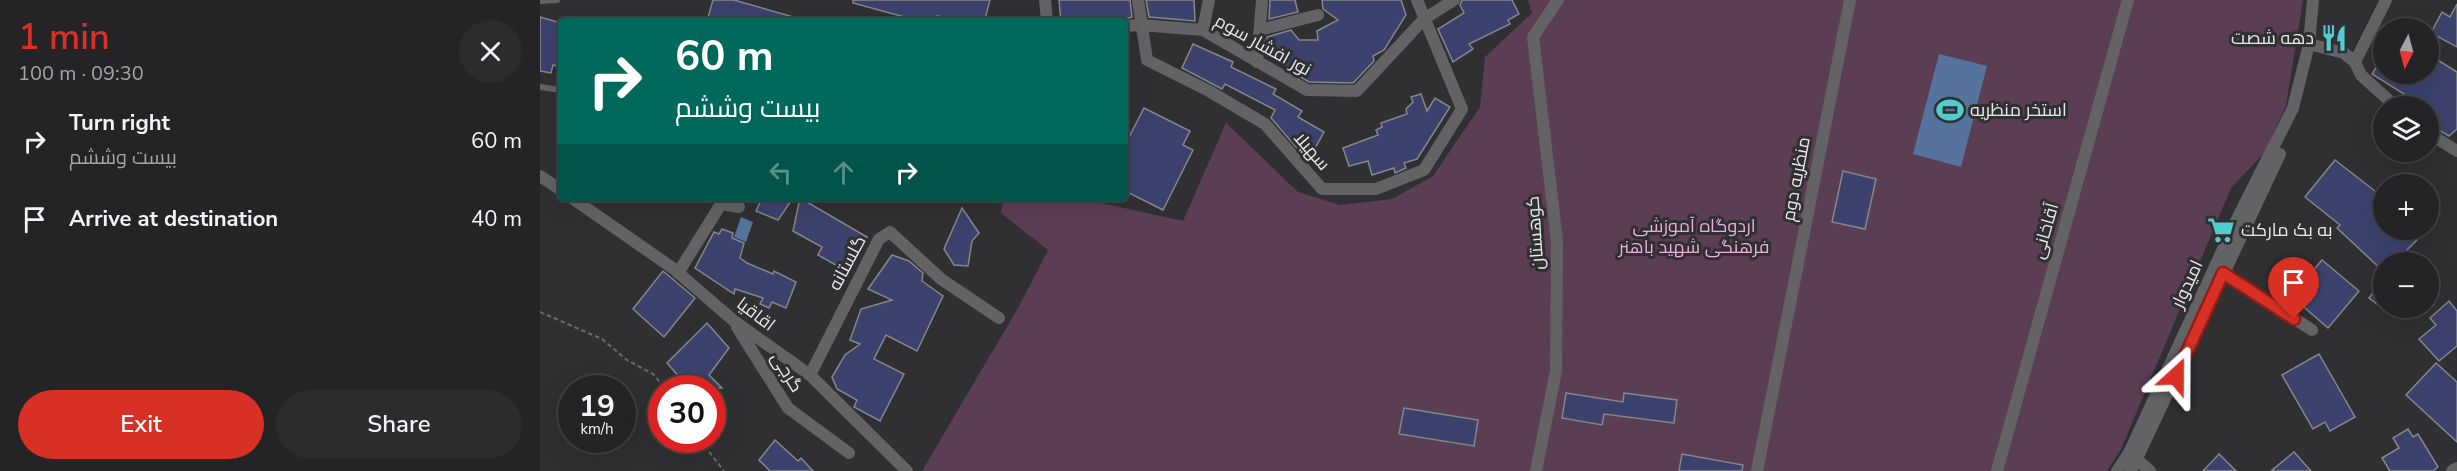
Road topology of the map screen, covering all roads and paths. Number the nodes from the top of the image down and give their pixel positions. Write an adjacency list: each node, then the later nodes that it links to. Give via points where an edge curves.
1 (557, 0): 13 (lane)
2 (1045, 0): 15 (street)
3 (1138, 0): 17 (street)
4 (1209, 0): 19 (street)
5 (1262, 0): 20 (street)
6 (1417, 0): 16 (street, سهیلا)
7 (1454, 0): 16 (street, نور افشار سوم)
8 (1558, 0): 48 (street, کوهستان, via 1533,38 1557,241 1556,371)
9 (1850, 0): 49 (street, منظریه دوم)
10 (2128, 0): 50 (street, آقاخانی)
11 (2313, 0): 21 (street, امیدوار)
12 (2386, 0): 23 (street)
13 (540, 1)
14 (1318, 15): 20 (street)
15 (1047, 18)
16 (1424, 19): 17 (street, سهیلا, via 1462,109 1424,170 1376,189 1322,189 1264,124 1147,60); 22 (street, نور افشار سوم, via 1357,91 1307,90)
17 (1140, 25): 18 (street, نور افشار سوم); 19 (street, نور افشار سوم)
18 (1128, 27)
19 (1203, 30): 22 (street, نور افشار سوم)
20 (1260, 30): 22 (street)
21 (2313, 45): 23 (street, via 2344,53); 27 (street, امیدوار)
22 (1257, 62)
23 (2355, 62): 26 (street, via 2361,75)
24 (540, 87): 25 (lane)
25 (558, 90)
26 (2384, 96)
27 (2297, 110): 35 (street, امیدوار); 44 (street, امیدوار, via 2235,224)
28 (2439, 140): 29 (street)
29 (2457, 151)
30 (540, 176): 31 (street)
31 (558, 188)
32 (576, 201): 34 (street, اقاقیا)
33 (739, 207): 34 (street, via 721,204)
34 (678, 273): 38 (street, اقاقیا)
35 (2223, 273): 39 (street); 44 (street, امیدوار)
36 (540, 312): 40 (path, via 602,339)
37 (999, 318): 41 (street, گلستانه, via 941,279 890,232 879,239)
38 (734, 321): 41 (street, اقاقیا); 43 (street, گرجی, via 788,408)
39 (2312, 330)
40 (654, 375)
41 (810, 375): 47 (street, اقاقیا)
42 (710, 453): 46 (path)
43 (849, 453)
44 (2134, 456): 51 (street, امیدوار); 52 (street, امیدوار); 53 (street)
45 (2457, 468): 54 (street)
46 (724, 471)
47 (907, 471)
48 (1536, 471)
49 (1757, 471)
50 (1997, 471)
51 (2118, 471)
52 (2131, 471)
53 (2150, 471)
54 (2452, 471)

